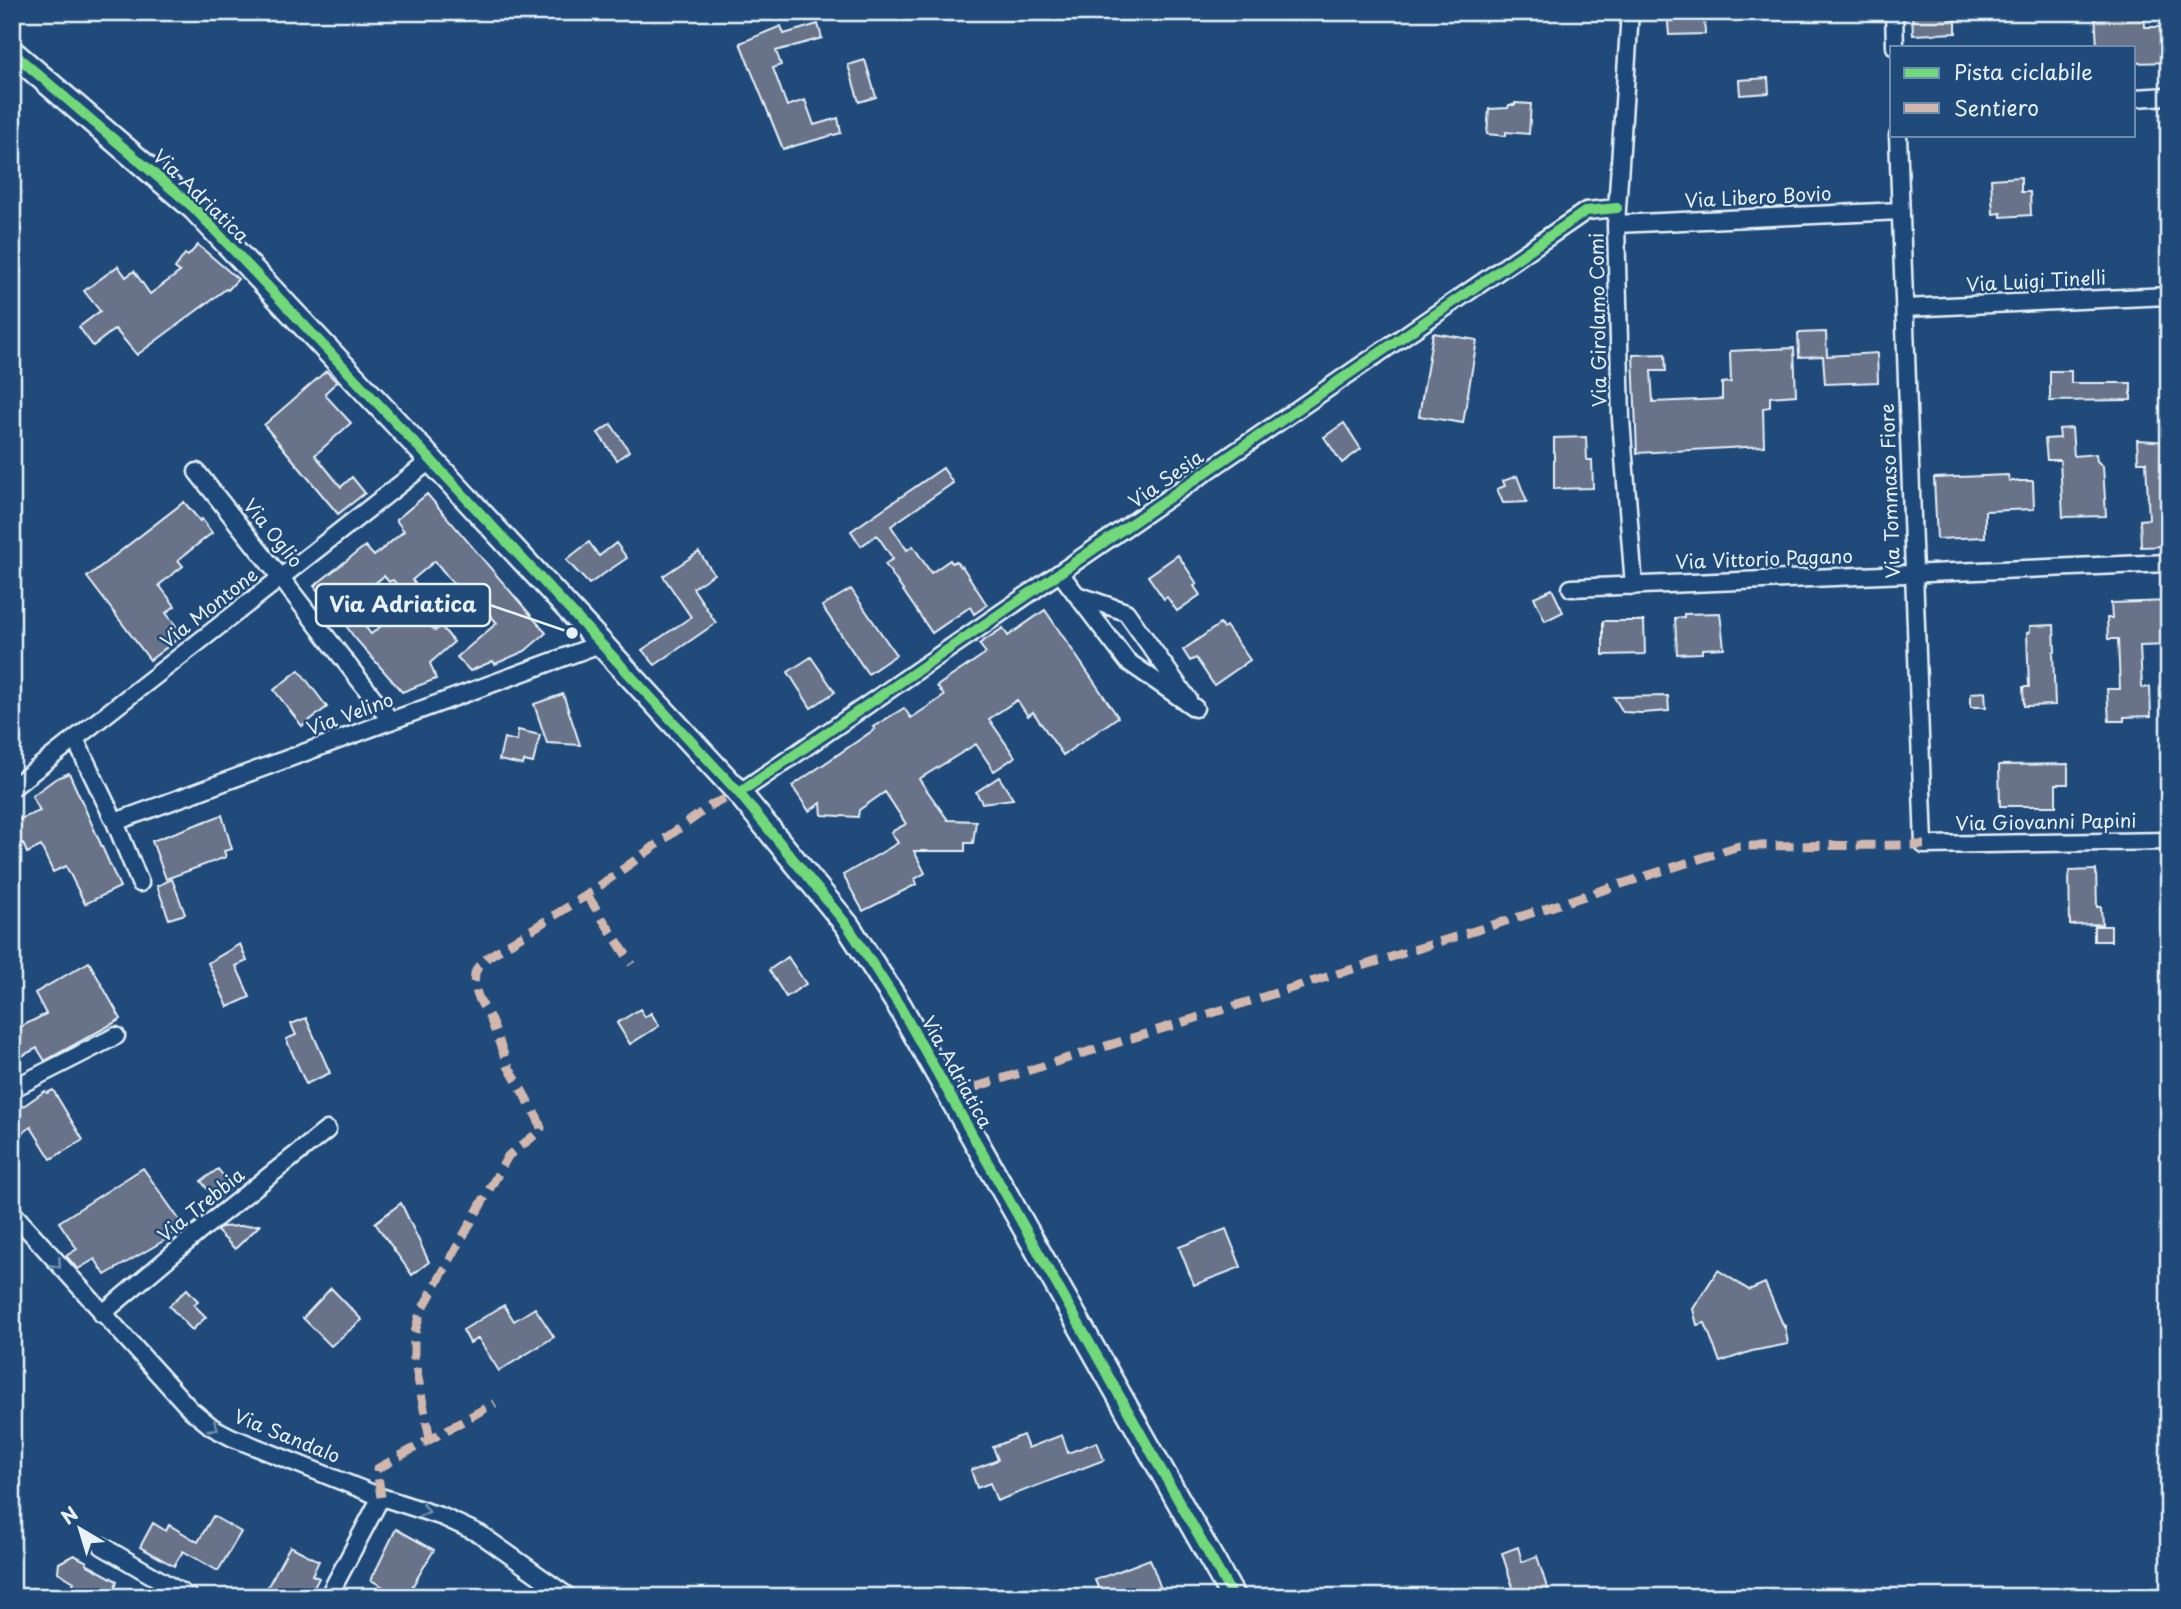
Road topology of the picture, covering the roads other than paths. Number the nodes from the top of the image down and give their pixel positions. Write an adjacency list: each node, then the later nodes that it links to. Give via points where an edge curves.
1 (1630, 12): 9 (street, Via Girolamo Comi)
2 (1894, 12): 3 (street)
3 (1895, 46)
4 (12, 52): 12 (street, Via Adriatica, via 194,208)
5 (2169, 96): 6 (street)
6 (2136, 98)
7 (1898, 136): 8 (street, Via Tommaso Fiore)
8 (1901, 211): 9 (street, Via Libero Bovio); 11 (street, Via Tommaso Fiore)
9 (1617, 216): 15 (street, Via Sesia, via 1586,211); 18 (street, Via Girolamo Comi, via 1621,419)
10 (2169, 296): 11 (street, Via Luigi Tinelli)
11 (1904, 308): 16 (street, Via Tommaso Fiore)
12 (430, 460): 17 (street, Via Montone); 21 (street, Via Adriatica)
13 (197, 472): 17 (street, Via Oglio)
14 (2169, 563): 16 (street, Via Vittorio Pagano)
15 (1060, 573): 20 (street); 25 (street, Via Sesia)
16 (1914, 574): 18 (street, Via Vittorio Pagano); 28 (street, Via Tommaso Fiore)
17 (281, 578): 22 (street, Via Oglio); 23 (street, Via Montone)
18 (1634, 586): 19 (street, Via Vittorio Pagano)
19 (1571, 588)
20 (1077, 595): 20 (street, via 1126,612 1195,708 1127,661)
21 (600, 644): 22 (street, Via Velino); 25 (street, Via Adriatica)
22 (391, 721): 26 (street, Via Velino)
23 (75, 740): 24 (street, Via Montone); 26 (street)
24 (12, 788)
25 (739, 793): 40 (street, Via Adriatica, via 847,925 900,1005)
26 (115, 822): 29 (street)
27 (2169, 841): 28 (street, Via Giovanni Papini)
28 (1924, 845)
29 (141, 883)
30 (116, 1036): 31 (street)
31 (12, 1089)
32 (327, 1130): 34 (street, Via Trebbia)
33 (12, 1212): 34 (street, Via Sandalo, one-way to 34)
34 (102, 1314): 35 (street, Via Sandalo, one-way to 35, via 212,1427)
35 (381, 1497): 38 (street); 39 (street, Via Sandalo, one-way to 39, via 480,1534)
36 (102, 1546): 37 (street)
37 (189, 1597)
38 (328, 1597)
39 (569, 1597)
40 (1233, 1597)

